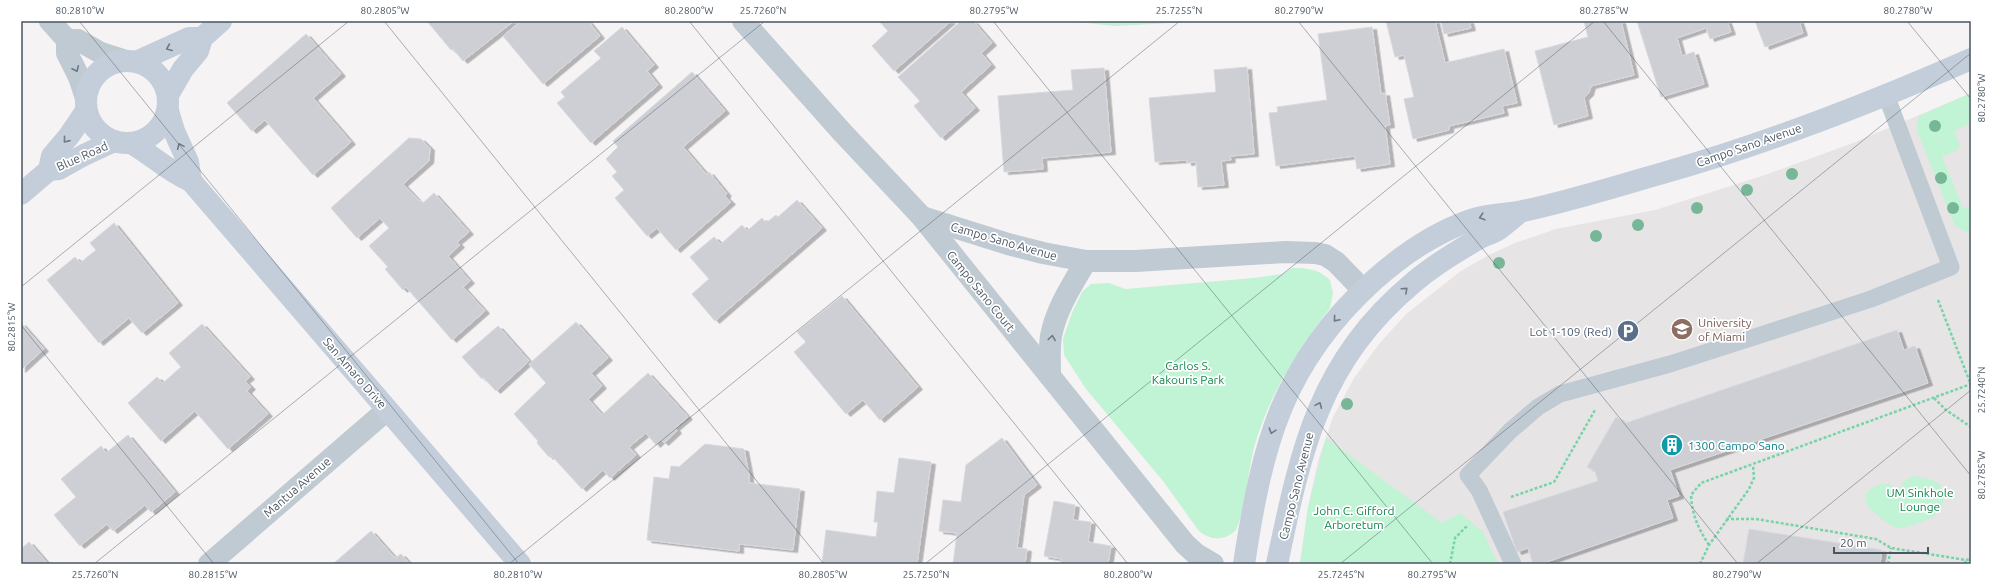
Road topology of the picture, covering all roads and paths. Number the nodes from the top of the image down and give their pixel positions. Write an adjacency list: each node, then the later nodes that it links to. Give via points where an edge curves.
1 (50, 21): 5 (street)
2 (221, 21): 4 (street, Blue Road)
3 (743, 21): 16 (street, Campo Sano Court)
4 (202, 38): 7 (street, Blue Road, one-way to 7, via 189,38); 9 (street, Blue Road, via 198,51 183,69)
5 (67, 40): 7 (street, via 78,40 101,53); 10 (street, one-way to 10, via 67,53 79,77)
6 (1971, 59): 8 (street, Campo Sano Avenue)
7 (131, 62): 9 (street, via 148,66 157,74 164,84); 10 (street, Blue Road, via 116,62 99,72 92,80)
8 (1886, 95): 15 (street, Campo Sano Avenue, via 1728,153); 22 (lane, via 1951,267 1871,299 1670,364)
9 (168, 103): 11 (street, Blue Road, via 163,123 154,133 144,140); 13 (street, one-way to 9, via 188,162 179,143)
10 (86, 104): 11 (street, Blue Road, via 90,121 96,130 104,137); 12 (street, Blue Road, one-way to 12, via 69,136 52,156)
11 (123, 142): 12 (street, Blue Road, via 84,155 59,169); 13 (street, San Amaro Drive, via 148,153 174,175)
12 (49, 170): 14 (street, Blue Road)
13 (190, 181): 24 (street, San Amaro Drive)
14 (21, 194)
15 (1520, 212): 18 (street, Campo Sano Avenue, one-way to 18, via 1491,214 1449,230 1406,255); 37 (street, Campo Sano Avenue, one-way to 15, via 1296,477 1309,432 1326,390 1350,351 1415,281 1451,255 1498,229)
16 (922, 217): 17 (street, Campo Sano Avenue, via 1022,248); 20 (street, Campo Sano Court)
17 (1086, 261): 18 (street, Campo Sano Avenue, via 1136,261 1285,252 1315,253 1325,255 1336,262); 20 (street, one-way to 17, via 1051,337 1055,320 1062,302)
18 (1363, 290): 36 (street, Campo Sano Avenue, one-way to 36, via 1324,333 1309,354 1282,404 1265,453 1252,509)
19 (1937, 299): 21 (path)
20 (1050, 376): 35 (street, Campo Sano Court, via 1185,544)
21 (1971, 385): 23 (path)
22 (1587, 387): 27 (path, via 1595,411 1554,482); 27 (lane, via 1560,394 1538,407 1468,475 1479,490)
23 (1934, 398): 25 (path, via 1946,410); 26 (path)
24 (387, 410): 33 (street, Mantua Avenue); 34 (street, San Amaro Drive)
25 (1971, 427)
26 (1753, 465): 28 (path, via 1754,478 1749,489); 29 (path, via 1701,483 1692,495 1692,512)
27 (1487, 508): 38 (path, via 1455,538); 39 (lane)
28 (1726, 519): 29 (path); 30 (path, via 1756,519 1876,539)
29 (1709, 545): 40 (path)
30 (1891, 548): 32 (path); 41 (path)
31 (1971, 558): 32 (path)
32 (1966, 560): 42 (path)
33 (209, 564)
34 (520, 564)
35 (1213, 564)
36 (1244, 564)
37 (1277, 564)
38 (1450, 564)
39 (1513, 564)
40 (1700, 564)
41 (1888, 564)
42 (1965, 564)

